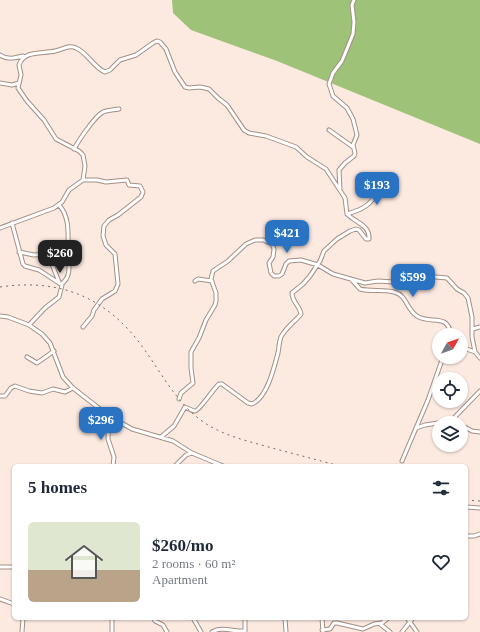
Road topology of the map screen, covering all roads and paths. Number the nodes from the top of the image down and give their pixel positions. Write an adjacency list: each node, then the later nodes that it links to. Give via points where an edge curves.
1 (354, 0): 8 (street, via 353,34 329,84 333,96 346,108 355,122 357,136)
2 (0, 55): 3 (street, via 4,58 15,58)
3 (27, 55): 5 (street, via 19,62); 12 (street, via 75,47 105,72 120,60 136,55 152,43 160,42 186,87 204,87 212,91 227,105 240,126 249,133 266,136 299,149 326,169)
4 (0, 83): 5 (street, via 12,86)
5 (19, 83): 9 (street, via 19,90 44,120 52,135)
6 (119, 109): 9 (street, via 100,114)
7 (329, 130): 8 (street)
8 (354, 147): 12 (street, via 354,156 339,170)
9 (74, 149): 11 (street, via 82,154 84,159)
10 (381, 176): 14 (street, via 371,202)
11 (83, 180): 13 (street, via 70,190); 25 (street, via 127,180 129,185 140,186 143,192 141,197 104,226 103,236 107,247 115,254 118,284 115,291 102,299)
12 (340, 191): 14 (street, via 346,200)
13 (59, 205): 15 (street); 22 (street, via 65,214 69,240 69,272 66,281)
14 (347, 214): 18 (street, via 365,226 370,238 366,239 357,230 350,231 326,248)
15 (12, 223): 16 (street); 17 (street)
16 (0, 228)
17 (19, 252): 22 (street, via 25,266 39,270); 22 (street, via 48,254)
18 (318, 265): 19 (street, via 333,274); 21 (street, via 293,260 286,264 282,274 274,276 271,274 270,263 274,250 272,244 255,240 246,244 215,269 211,276); 45 (street, via 292,293 301,314 280,339 267,386 256,403 252,404 219,384 198,410 186,407 174,426)
19 (351, 278): 27 (street, via 360,289 402,295 415,315 423,319 443,321); 28 (street, via 365,283 405,283 425,276 447,278 466,295 472,316)
20 (194, 281): 21 (street)
21 (212, 281): 38 (street, via 216,295 215,305 191,352 193,383 181,393)
22 (60, 283): 24 (street, via 62,289 59,297)
23 (0, 316): 24 (street)
24 (29, 326): 30 (street, via 46,338)
25 (83, 327)
26 (480, 327): 28 (street)
27 (449, 328)
28 (472, 329): 31 (street)
29 (468, 350): 31 (street)
30 (54, 351): 32 (street, via 37,363); 35 (street, via 60,373)
31 (475, 352): 33 (street)
32 (27, 357)
33 (480, 358)
34 (440, 364): 42 (street)
35 (73, 388): 37 (street, via 65,392 53,389 42,393 15,386 5,396); 39 (street)
36 (480, 391): 40 (street)
37 (0, 396)
38 (180, 398)
39 (109, 416): 45 (street, via 132,429); 49 (street, via 108,439 114,457)
40 (456, 416)
41 (432, 424): 42 (street)
42 (416, 428): 48 (street)
43 (468, 429): 44 (street)
44 (480, 432)
45 (161, 437): 46 (street)
46 (192, 453): 47 (street); 52 (street)
47 (181, 460): 50 (street); 51 (street)
48 (402, 461)
49 (113, 464)
50 (177, 464)
51 (181, 464)
52 (218, 464)
53 (468, 507): 54 (street)
54 (480, 508)
55 (480, 534): 56 (street)
56 (468, 536)
57 (0, 567): 58 (street)
58 (12, 568)
59 (0, 599): 60 (street)
60 (12, 603)
61 (23, 620): 73 (street)
62 (112, 620): 74 (street)
63 (155, 620): 75 (street)
64 (194, 620): 76 (street)
65 (245, 620): 71 (street)
66 (284, 620): 78 (street)
67 (322, 620): 72 (street)
68 (385, 620): 70 (street)
69 (408, 621): 80 (street); 81 (street)
70 (380, 624): 72 (street, via 362,629 334,623 330,629); 79 (street)
71 (245, 631): 77 (street, via 218,629)
72 (322, 631)
73 (22, 632)
74 (112, 632)
75 (167, 632)
76 (201, 632)
77 (212, 632)
78 (286, 632)
79 (390, 632)
80 (402, 632)
81 (417, 632)

